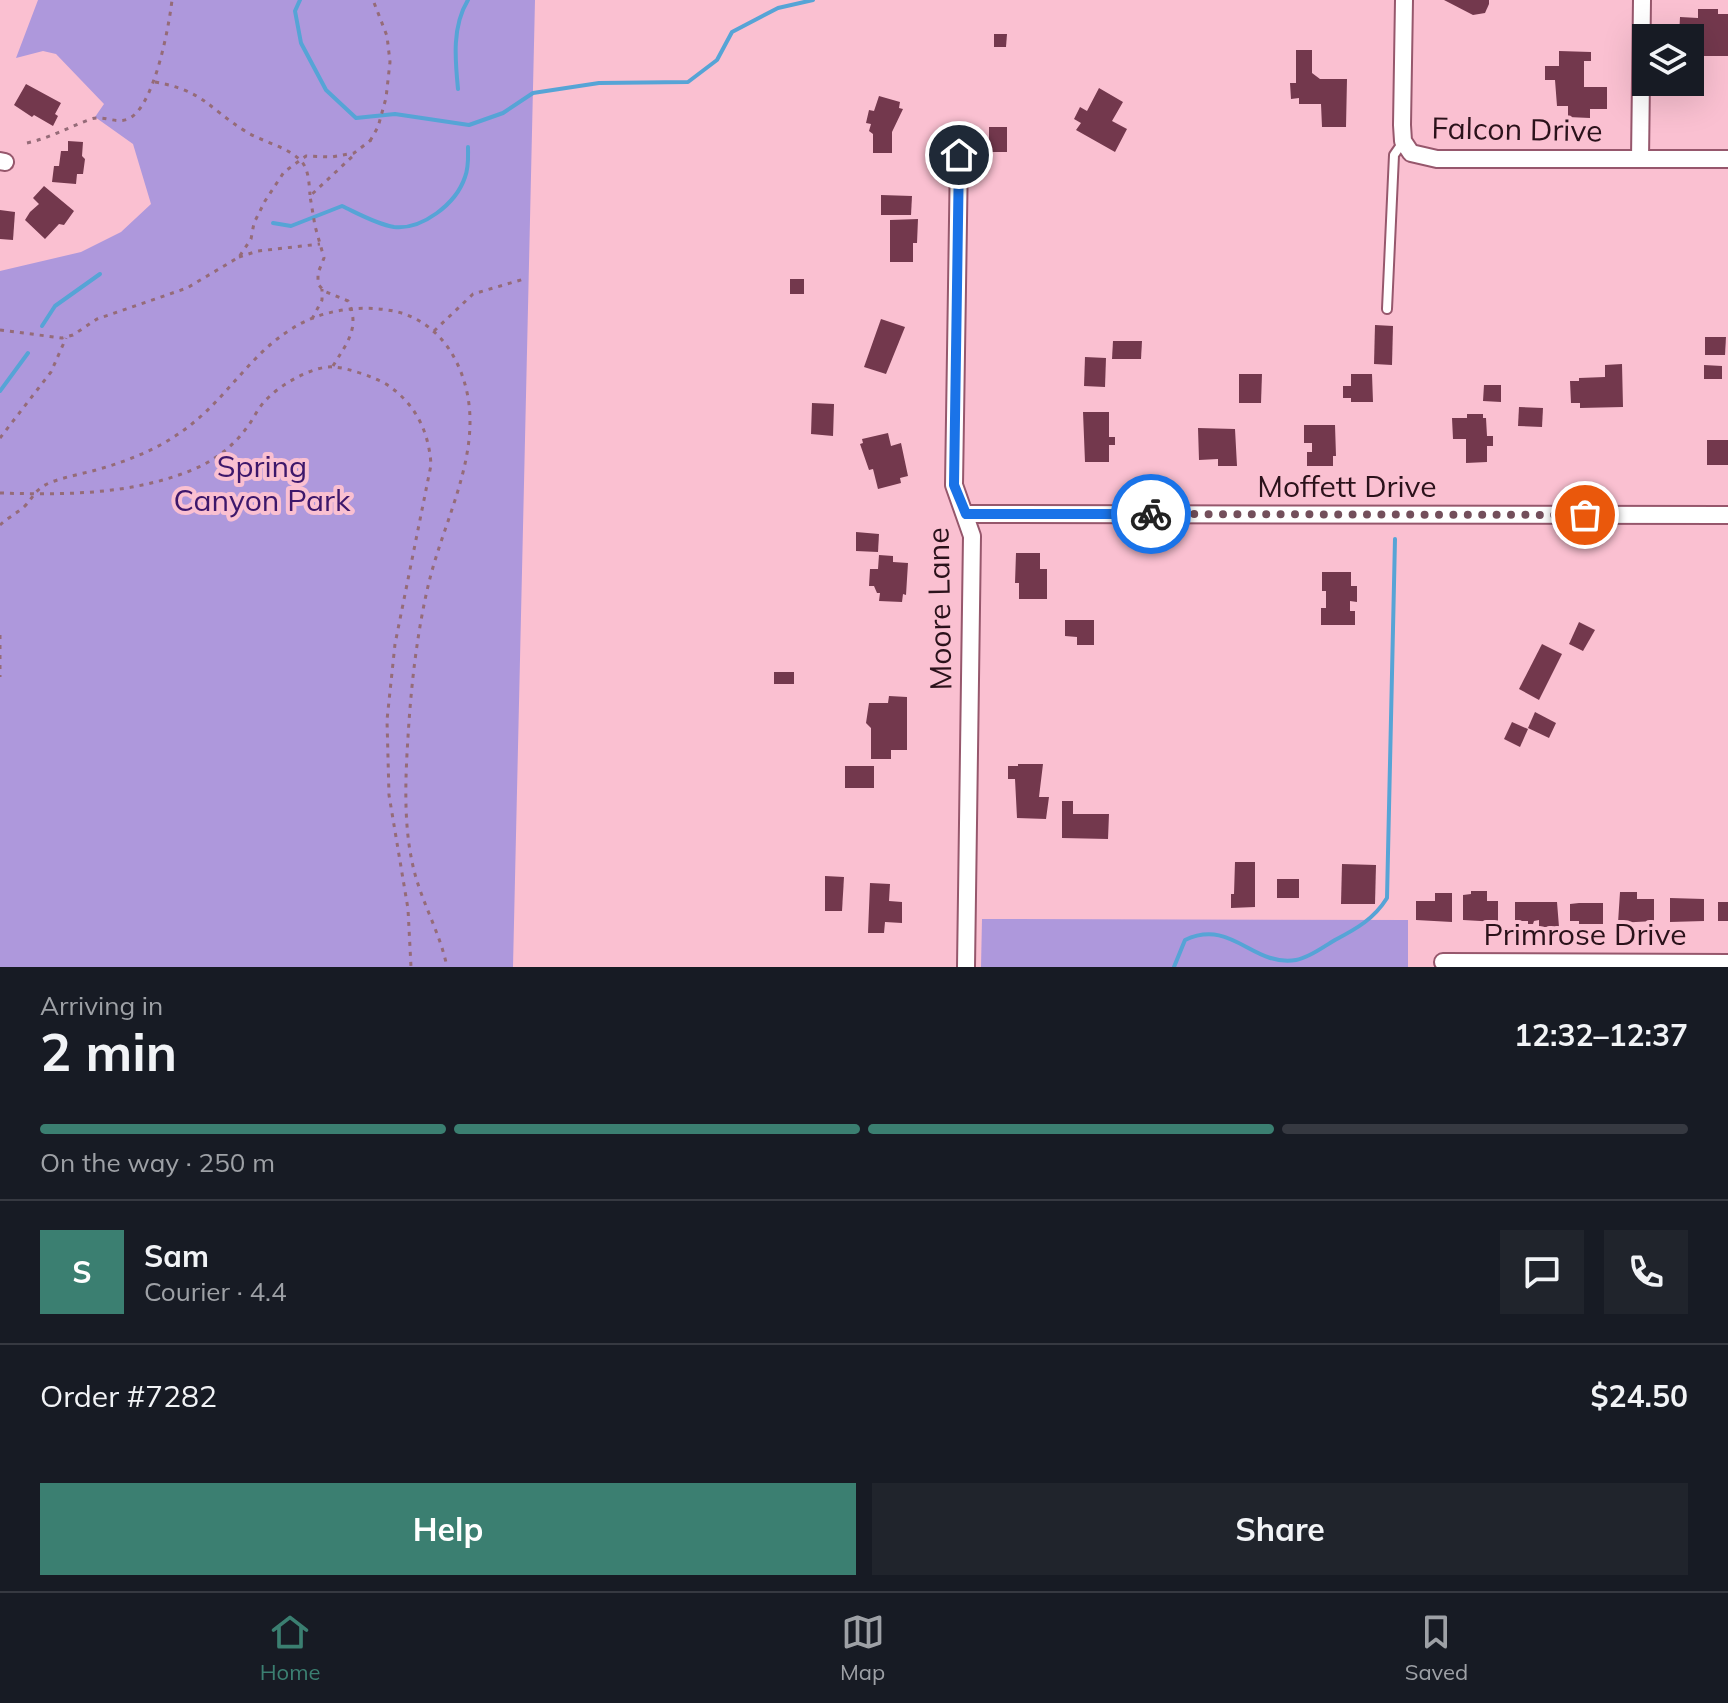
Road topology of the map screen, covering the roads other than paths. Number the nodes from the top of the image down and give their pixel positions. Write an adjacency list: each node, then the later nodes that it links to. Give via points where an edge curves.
1 (1404, 0): 3 (street, Falcon Drive)
2 (1642, 0): 5 (street)
3 (1403, 141): 5 (street, Falcon Drive, via 1411,153 1437,159); 7 (lane, via 1394,155)
4 (959, 155): 8 (street, Moore Lane, via 954,485)
5 (1640, 159): 6 (street, Falcon Drive)
6 (1728, 159)
7 (1387, 309)
8 (966, 514): 9 (street, Moffett Drive); 12 (street, Moore Lane, via 972,536)
9 (1728, 515)
10 (1443, 962): 11 (street, Primrose Drive)
11 (1728, 963)
12 (966, 967)

